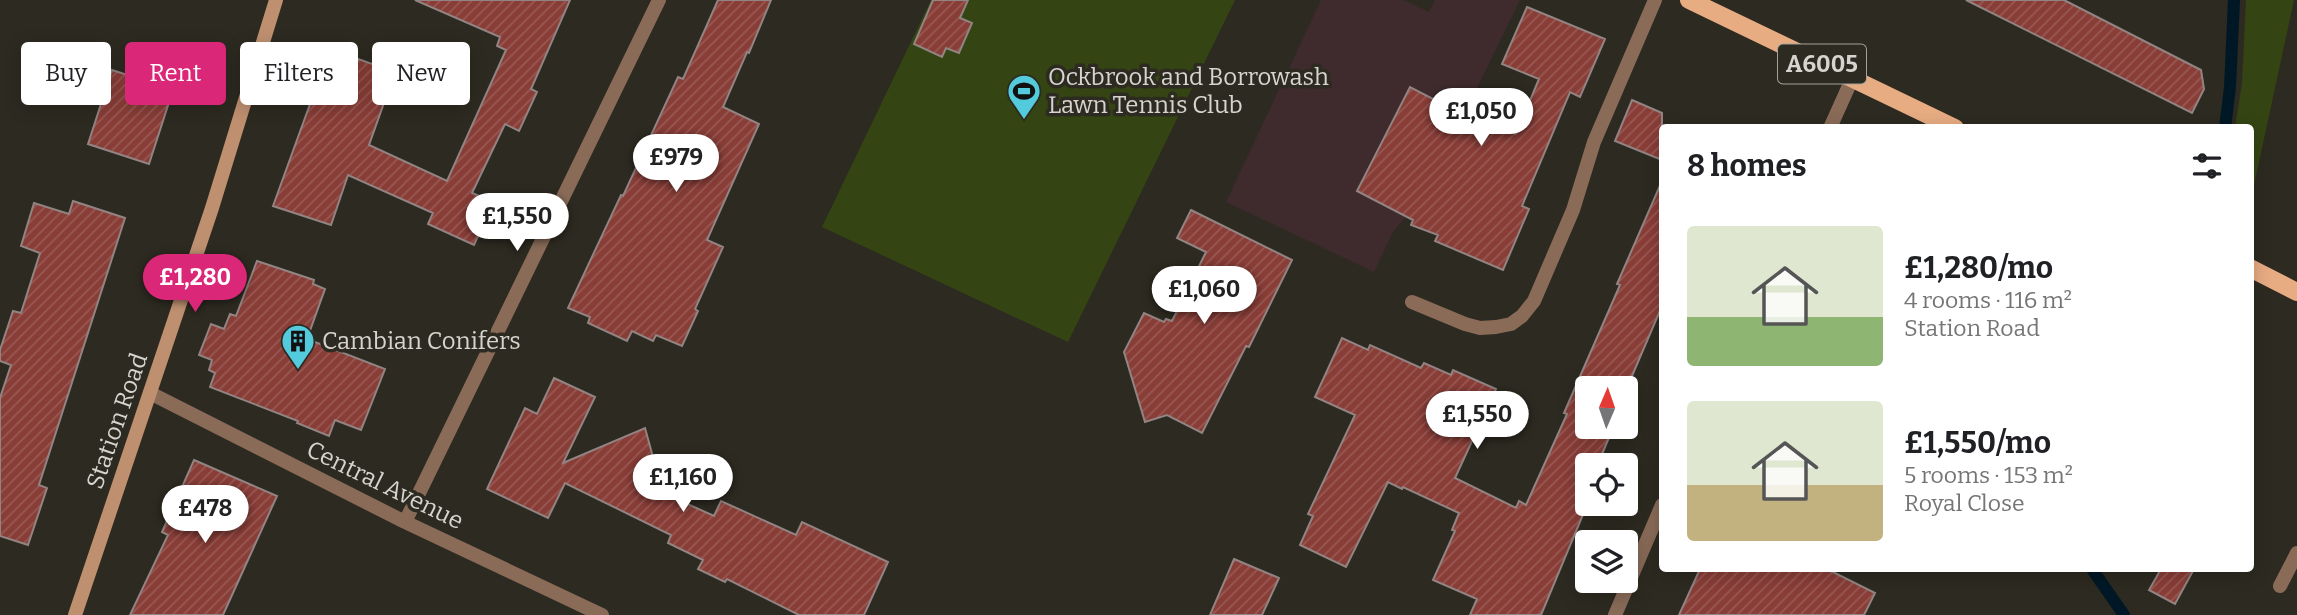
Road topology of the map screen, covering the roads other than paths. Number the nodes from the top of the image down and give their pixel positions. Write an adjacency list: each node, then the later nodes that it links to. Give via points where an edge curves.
1 (276, 0): 11 (main road, Station Road)
2 (659, 0): 13 (street)
3 (1655, 0): 10 (street, via 1594,142 1573,210 1534,301 1522,316 1511,324 1488,328 1465,324)
4 (1689, 0): 5 (main road, A6005)
5 (1852, 79): 6 (street); 7 (main road, A6005)
6 (1832, 124)
7 (1947, 124)
8 (2254, 270): 9 (main road)
9 (2297, 292)
10 (1412, 302)
11 (150, 393): 13 (street, Central Avenue); 16 (main road, Station Road)
12 (1659, 512): 18 (street)
13 (405, 522): 17 (street, Central Avenue)
14 (2297, 553): 15 (street)
15 (2280, 586)
16 (75, 615)
17 (602, 615)
18 (1615, 615)

